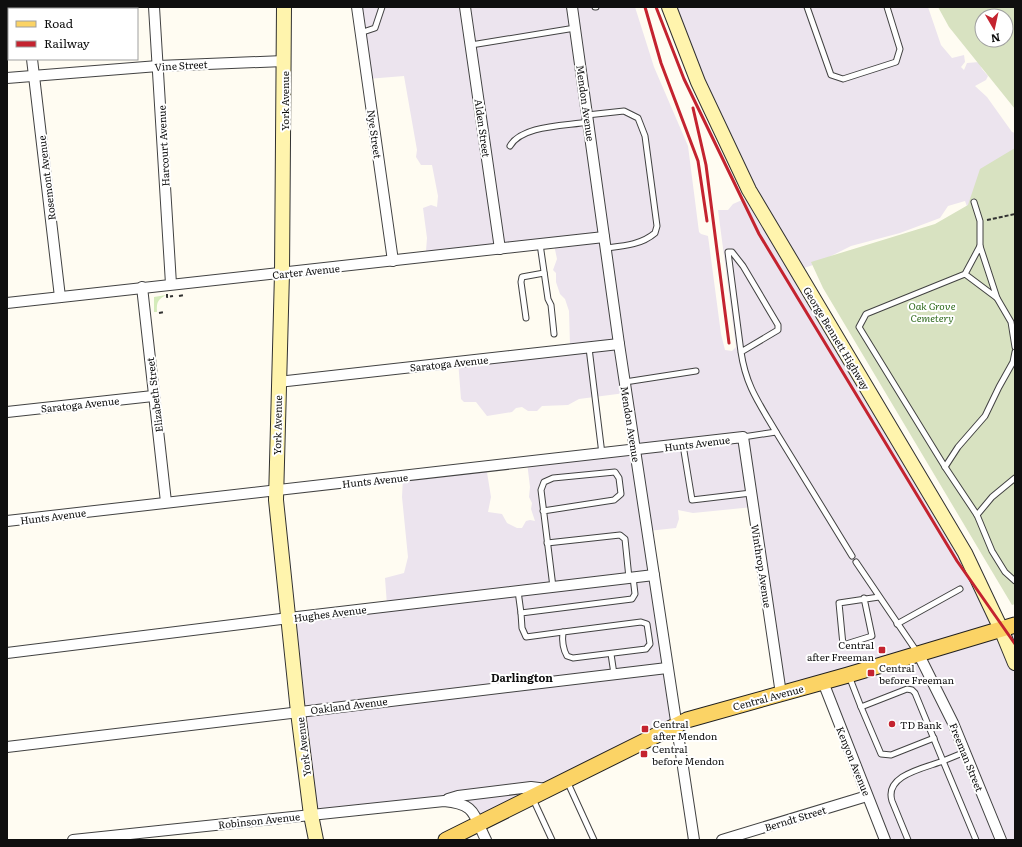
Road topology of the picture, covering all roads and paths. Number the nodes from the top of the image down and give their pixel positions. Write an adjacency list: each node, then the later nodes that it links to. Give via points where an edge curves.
1 (154, 7): 15 (street, Harcourt Avenue)
2 (284, 7): 14 (street, York Avenue)
3 (357, 7): 11 (street, Nye Street)
4 (382, 7): 11 (lane, via 376,28)
5 (465, 7): 12 (street, Alden Street)
6 (572, 7): 10 (street, Mendon Avenue)
7 (669, 7): 83 (street, George Bennett Highway, via 698,82 748,190 929,489)
8 (807, 7): 9 (lane, via 831,75 843,79 896,62 900,49)
9 (887, 7)
10 (575, 28): 12 (lane); 18 (street, Mendon Avenue)
11 (360, 33): 28 (street, Nye Street)
12 (471, 45): 27 (street, Alden Street)
13 (32, 60): 16 (street, Rosemont Avenue)
14 (284, 61): 15 (street, Vine Street); 29 (street, York Avenue)
15 (158, 66): 16 (street, Vine Street); 33 (street, Harcourt Avenue)
16 (34, 75): 17 (street, Vine Street); 37 (street, Rosemont Avenue)
17 (7, 78)
18 (588, 119): 19 (lane, via 527,132); 23 (street, Mendon Avenue); 26 (lane, via 624,111 638,118 645,136 657,226 655,233 649,238 627,246)
19 (510, 146)
20 (974, 202): 22 (lane)
21 (1015, 214): 22 (path)
22 (980, 221): 25 (lane)
23 (604, 237): 24 (street, Carter Avenue); 26 (street, Mendon Avenue)
24 (540, 244): 27 (street, Carter Avenue); 30 (lane)
25 (980, 246): 31 (lane); 38 (lane)
26 (606, 248): 45 (street, Mendon Avenue)
27 (500, 249): 28 (street, Carter Avenue)
28 (393, 261): 29 (street, Carter Avenue)
29 (282, 273): 33 (street, Carter Avenue); 52 (street, York Avenue)
30 (544, 273): 42 (lane, via 522,276); 44 (lane)
31 (965, 274): 38 (lane); 61 (lane, via 866,314 859,327)
32 (142, 287): 33 (street, Carter Avenue); 37 (street, Carter Avenue); 54 (street, Elizabeth Street)
33 (169, 289): 35 (path, via 167,297)
34 (184, 291): 36 (path, via 184,295)
35 (173, 296)
36 (179, 296)
37 (60, 298): 39 (street, Carter Avenue)
38 (997, 298): 43 (lane)
39 (7, 303)
40 (164, 312): 41 (path)
41 (158, 313)
42 (526, 318)
43 (1013, 323): 46 (lane)
44 (554, 334)
45 (619, 344): 47 (street, Saratoga Avenue); 53 (street, Mendon Avenue)
46 (1015, 347)
47 (589, 348): 52 (street, Saratoga Avenue); 60 (lane)
48 (741, 352): 48 (lane, via 728,252 732,252 743,266 778,325 778,330); 56 (lane, via 749,386)
49 (1015, 352): 50 (lane)
50 (1014, 364): 61 (lane, via 985,416 958,447)
51 (696, 372): 53 (lane)
52 (278, 382): 63 (street, York Avenue)
53 (624, 382): 59 (street, Mendon Avenue)
54 (153, 396): 55 (street, Saratoga Avenue); 65 (street, Elizabeth Street)
55 (7, 412)
56 (776, 432): 57 (lane); 70 (lane)
57 (743, 437): 58 (street, Hunts Avenue); 64 (street, Winthrop Avenue)
58 (683, 445): 59 (street, Hunts Avenue); 64 (lane, via 692,500)
59 (635, 451): 60 (street, Hunts Avenue); 72 (street, Mendon Avenue)
60 (602, 455): 63 (street, Hunts Avenue)
61 (945, 467): 67 (lane)
62 (1015, 478): 67 (lane, via 992,497)
63 (276, 491): 65 (street, Hunts Avenue); 81 (street, York Avenue)
64 (751, 493): 93 (street, Winthrop Avenue)
65 (166, 502): 68 (street, Hunts Avenue)
66 (543, 511): 66 (lane, via 614,500 621,494 619,478 616,472 553,478 544,482 541,490); 69 (lane)
67 (977, 515): 74 (lane, via 992,551 1005,572)
68 (7, 521)
69 (547, 543): 73 (lane, via 620,535 625,539); 75 (lane)
70 (852, 556)
71 (856, 562): 78 (lane)
72 (654, 575): 73 (street, Hughes Avenue); 89 (street, Mendon Avenue)
73 (631, 578): 75 (street, Hughes Avenue); 80 (lane, via 635,594 632,599)
74 (1015, 581)
75 (553, 587): 77 (street, Hughes Avenue)
76 (960, 589): 82 (lane)
77 (518, 591): 80 (lane); 81 (street, Hughes Avenue)
78 (879, 597): 79 (lane); 82 (lane)
79 (864, 598): 79 (lane, via 839,603 843,645 872,636)
80 (520, 613): 84 (lane, via 526,637)
81 (289, 618): 85 (street, Hughes Avenue); 95 (street, York Avenue)
82 (897, 624): 87 (lane)
83 (1008, 627): 87 (main road, Central Avenue); 88 (street, George Bennett Highway)
84 (563, 632): 86 (lane, via 567,656 573,658); 86 (lane, via 641,622 647,624 650,644 646,649)
85 (7, 653)
86 (611, 654): 90 (lane)
87 (918, 654): 91 (main road, Central Avenue); 99 (street, Freeman Street)
88 (1015, 663)
89 (667, 668): 90 (street, Oakland Avenue); 96 (street, Mendon Avenue)
90 (614, 674): 95 (street, Oakland Avenue)
91 (848, 675): 92 (main road, Central Avenue); 94 (lane)
92 (823, 682): 93 (main road, Central Avenue); 103 (street, Kenyon Avenue)
93 (781, 694): 96 (main road, Central Avenue)
94 (861, 707): 97 (lane, via 881,754 891,755); 97 (lane, via 907,689 912,690)
95 (298, 712): 98 (street, Oakland Avenue); 106 (street, York Avenue)
96 (677, 724): 101 (main road, Central Avenue); 115 (street, Mendon Avenue)
97 (934, 738): 100 (lane)
98 (7, 747)
99 (965, 752): 100 (lane); 120 (street, Freeman Street)
100 (943, 761): 118 (lane, via 908,774 892,786 890,796); 119 (lane)
101 (567, 780): 102 (main road, Central Avenue); 114 (lane)
102 (549, 789): 104 (main road, Central Avenue); 105 (street, Robinson Avenue, via 531,787)
103 (867, 796): 116 (street, Berndt Street); 117 (street, Kenyon Avenue)
104 (532, 797): 107 (main road, Central Avenue); 113 (lane)
105 (444, 800): 106 (street, Robinson Avenue); 107 (street, Robinson Avenue, via 460,802 467,806)
106 (310, 815): 108 (street, Robinson Avenue); 110 (street, York Avenue)
107 (478, 824): 111 (main road, Central Avenue); 112 (street, Robinson Avenue)
108 (130, 837): 109 (street, Robinson Avenue)
109 (73, 840)
110 (316, 840)
111 (446, 840)
112 (486, 840)
113 (552, 840)
114 (594, 840)
115 (694, 840)
116 (722, 840)
117 (885, 840)
118 (908, 840)
119 (976, 840)
120 (1001, 840)

